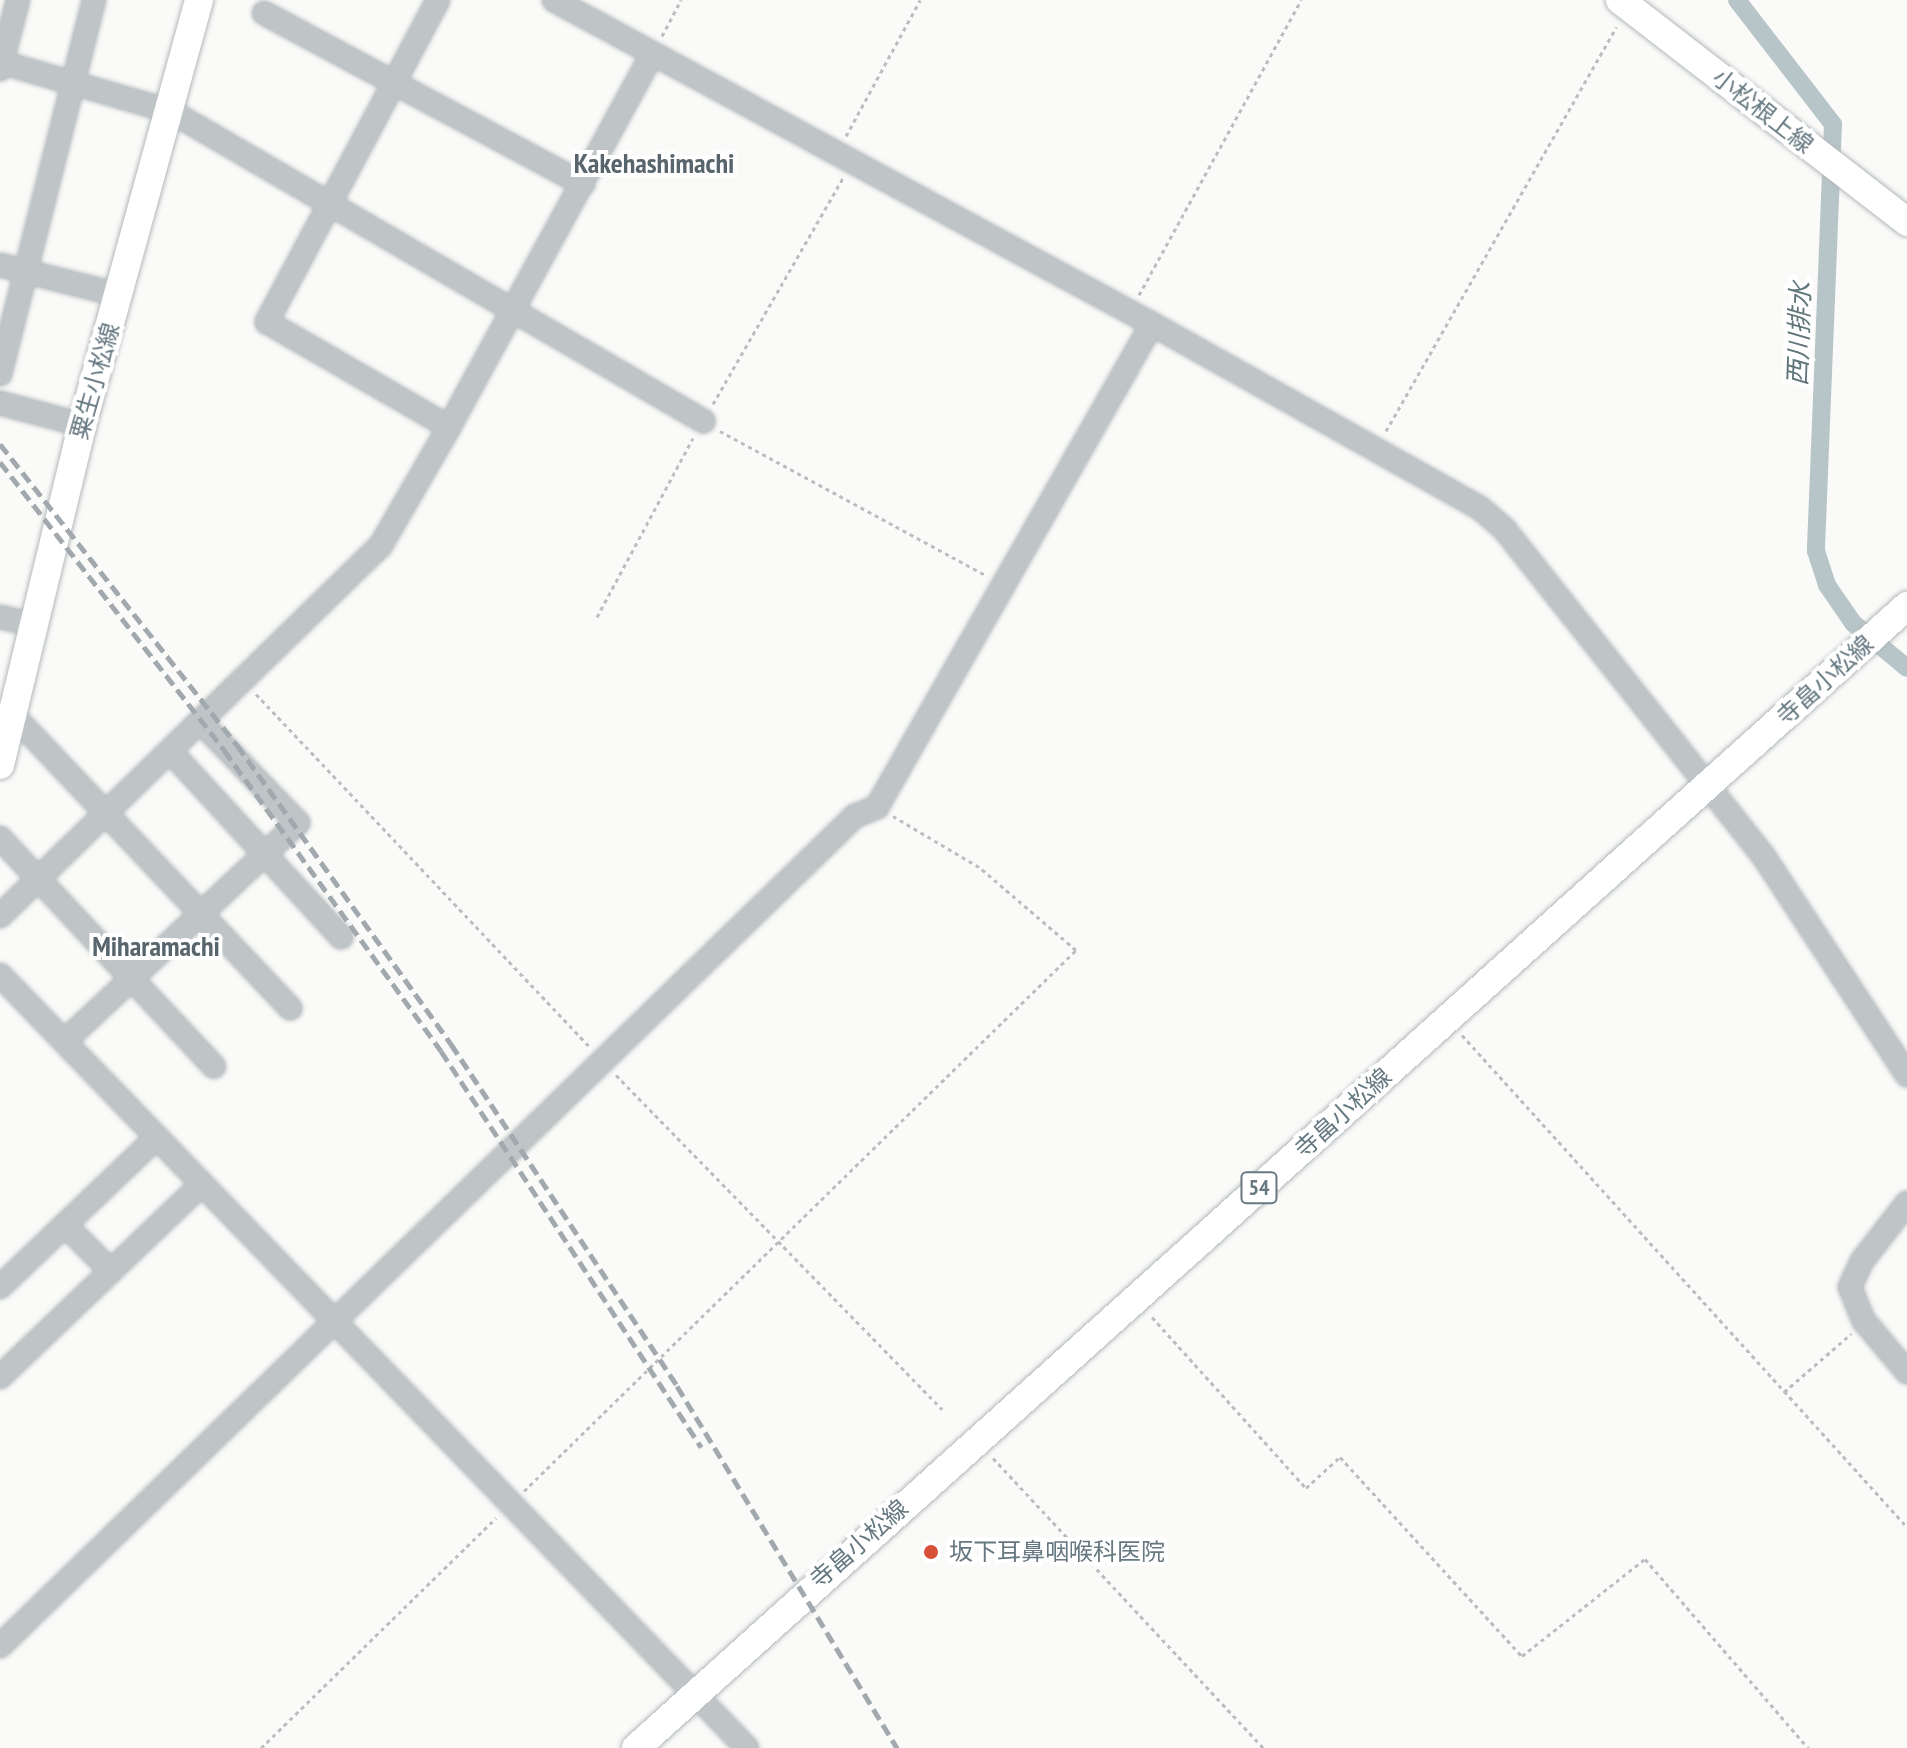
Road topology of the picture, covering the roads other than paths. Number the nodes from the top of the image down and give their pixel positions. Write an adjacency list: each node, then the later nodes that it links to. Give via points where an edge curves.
1 (18, 0): 9 (street)
2 (94, 0): 10 (street)
3 (199, 0): 12 (main road, 粟生小松線)
4 (438, 0): 11 (street)
5 (554, 0): 8 (street)
6 (1624, 3): 15 (main road, 小松根上線)
7 (264, 13): 11 (street)
8 (652, 54): 13 (street); 20 (street)
9 (1, 64): 10 (street)
10 (73, 83): 12 (street); 17 (street)
11 (395, 85): 13 (street); 14 (street)
12 (170, 111): 14 (street); 18 (main road, 粟生小松線)
13 (583, 184): 19 (street)
14 (329, 205): 19 (street); 25 (street, via 267,322)
15 (1903, 219)
16 (0, 265): 17 (street)
17 (28, 272): 18 (street); 21 (street)
18 (119, 295): 24 (main road, 粟生小松線)
19 (516, 309): 23 (street); 25 (street)
20 (1152, 324): 33 (street, via 1480,508 1505,530); 53 (street, via 877,807 855,816)
21 (0, 374)
22 (0, 403): 24 (street)
23 (703, 421)
24 (82, 425): 28 (main road, 粟生小松線)
25 (449, 427): 30 (street, via 381,545)
26 (1907, 606): 33 (main road, 寺畠小松線 / 54)
27 (0, 617): 28 (street)
28 (34, 625): 29 (main road, 粟生小松線)
29 (12, 714): 32 (main road, 粟生小松線); 34 (street)
30 (200, 721): 31 (street); 36 (street, via 298,823)
31 (170, 751): 34 (street); 36 (street)
32 (0, 765)
33 (1705, 785): 46 (street, via 1764,857); 57 (main road, 寺畠小松線 / 54)
34 (105, 813): 37 (street); 38 (street)
35 (0, 838): 37 (street)
36 (265, 854): 38 (street); 40 (street)
37 (38, 879): 39 (street); 42 (street)
38 (201, 914): 42 (street); 43 (street)
39 (0, 916)
40 (341, 937)
41 (0, 975): 44 (street)
42 (132, 980): 44 (street); 45 (street)
43 (290, 1008)
44 (66, 1040): 47 (street)
45 (214, 1067)
46 (1907, 1075)
47 (157, 1137): 48 (street); 50 (street)
48 (202, 1184): 51 (street); 53 (street)
49 (1907, 1203): 54 (street, via 1862,1261 1850,1287 1864,1321)
50 (65, 1225): 51 (street); 52 (street)
51 (111, 1271): 55 (street)
52 (0, 1287)
53 (334, 1321): 56 (street); 57 (street)
54 (1907, 1372)
55 (0, 1377)
56 (0, 1646)
57 (693, 1693): 58 (main road, 寺畠小松線 / 54); 59 (street)
58 (636, 1748)
59 (747, 1748)

